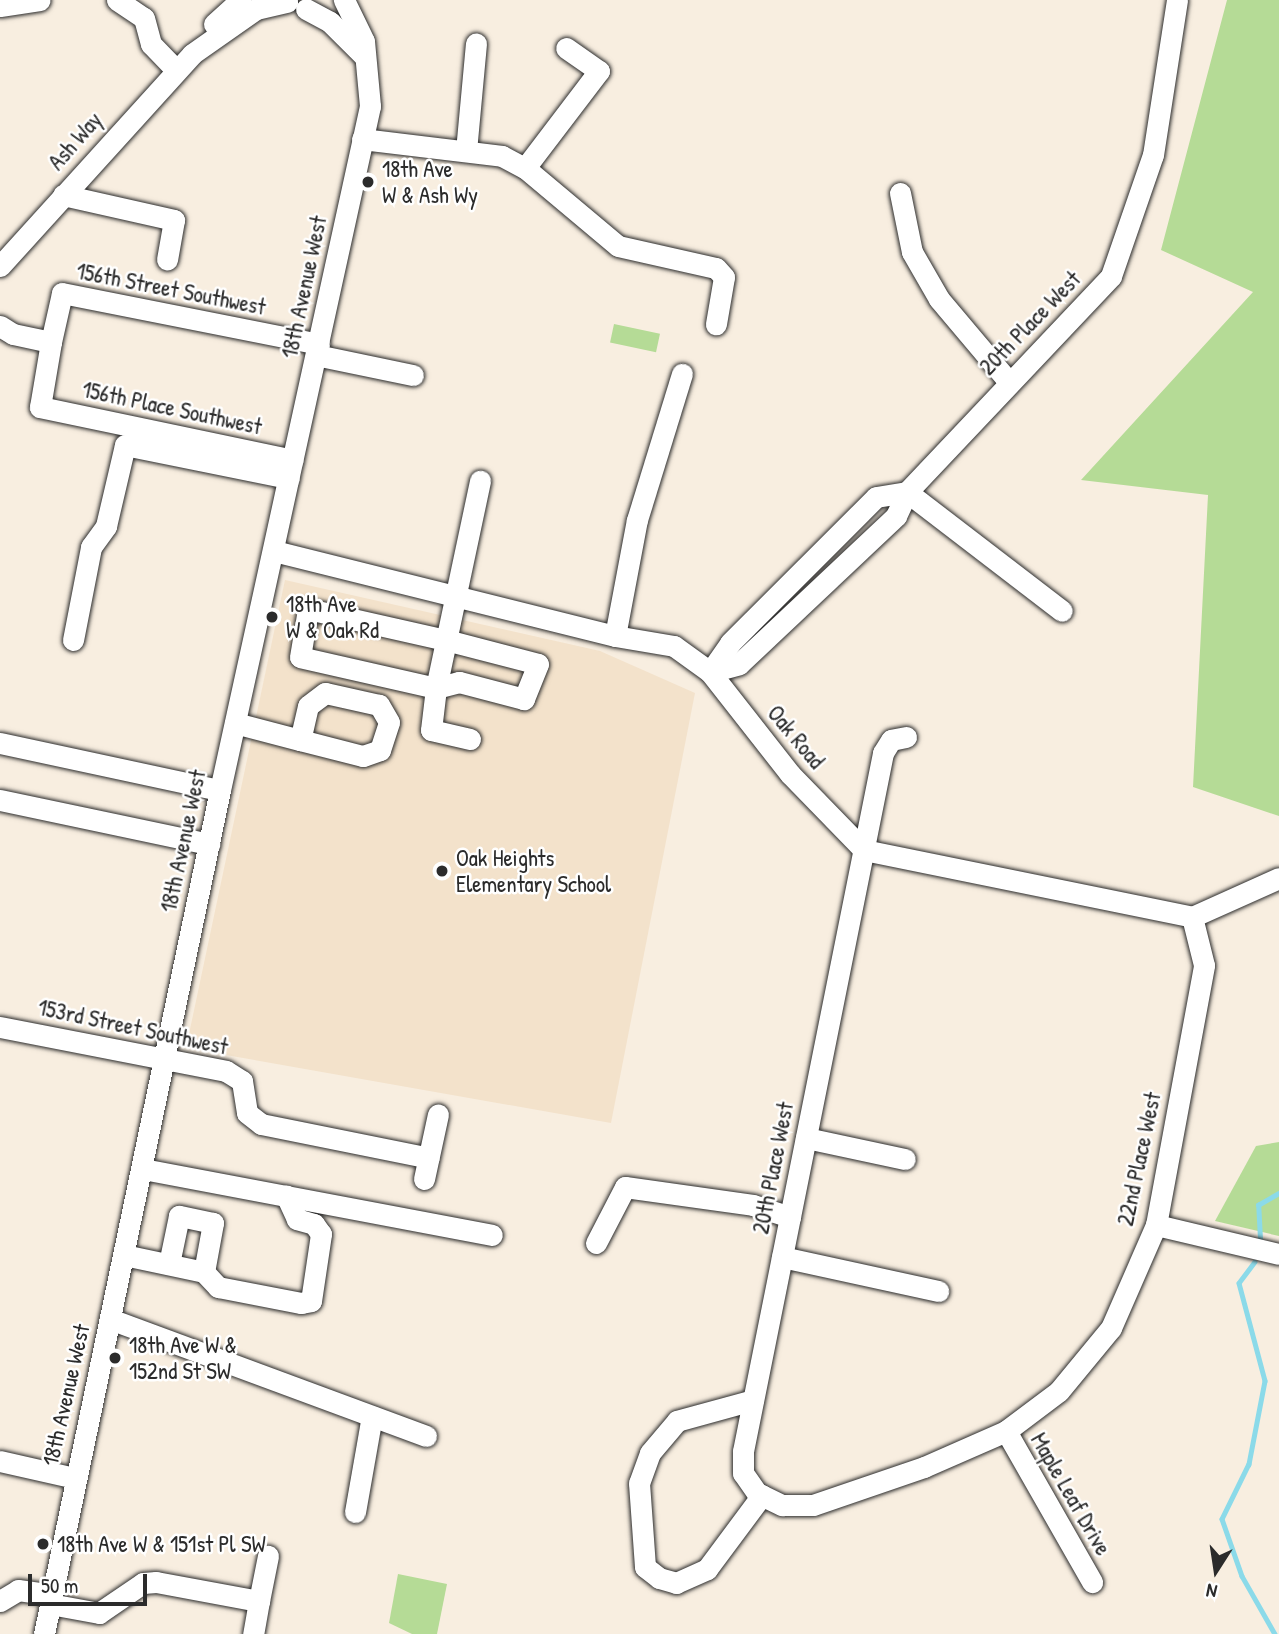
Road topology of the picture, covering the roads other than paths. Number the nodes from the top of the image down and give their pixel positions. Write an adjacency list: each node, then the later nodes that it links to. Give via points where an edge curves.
1 (40, 0): 8 (street)
2 (117, 0): 13 (street, via 144,18 151,44)
3 (241, 0): 11 (street, Ash Way, via 201,37)
4 (333, 0): 7 (street, Ash Way, via 318,9)
5 (344, 0): 12 (street, 18th Avenue West, via 364,41)
6 (1177, 0): 27 (street, 20th Place West, via 1153,155 1111,276 1069,324)
7 (293, 4): 11 (street, Ash Way, via 256,9); 12 (street, via 330,22)
8 (0, 6)
9 (476, 43): 15 (street)
10 (566, 48): 16 (street, via 599,71)
11 (192, 54): 13 (street, Ash Way)
12 (367, 59): 14 (street, 18th Avenue West, via 371,92)
13 (176, 70): 18 (street, Ash Way)
14 (362, 139): 15 (street); 24 (street, 18th Avenue West)
15 (466, 151): 16 (street, via 502,156)
16 (525, 168): 21 (street, via 618,246 716,268 724,277)
17 (900, 193): 27 (street, via 912,252 939,299)
18 (63, 195): 19 (street, via 174,220); 20 (street, Ash Way)
19 (167, 259)
20 (0, 266)
21 (716, 324)
22 (0, 326): 23 (street, via 13,334)
23 (51, 342): 24 (street, 156th Street Southwest, via 62,293); 28 (street, 156th Place Southwest, via 40,407)
24 (317, 350): 26 (street); 28 (street, 18th Avenue West)
25 (682, 374): 34 (street, via 637,520)
26 (413, 375)
27 (1008, 381): 30 (street, 20th Place West)
28 (291, 469): 31 (street, 18th Avenue West); 35 (street, via 125,445 106,526 91,547)
29 (480, 481): 32 (street)
30 (907, 492): 33 (street); 38 (street, 20th Place West, via 896,516 739,664)
31 (274, 551): 32 (street, Oak Road); 41 (street, 18th Avenue West)
32 (456, 594): 34 (street, Oak Road); 36 (street)
33 (1062, 611)
34 (615, 636): 38 (street, Oak Road, via 674,646)
35 (73, 640)
36 (446, 640): 37 (street, via 308,609 300,657); 39 (street); 39 (street, via 538,664 524,699 459,682)
37 (352, 669): 39 (street); 40 (street)
38 (710, 673): 49 (street, Oak Road, via 790,774)
39 (436, 688): 43 (street, via 432,730)
40 (345, 697): 44 (street, via 325,692 308,706); 44 (street, via 379,705 389,722 380,750 363,756)
41 (235, 723): 44 (street); 46 (street, 18th Avenue West)
42 (906, 737): 49 (street, 20th Place West, via 891,740 883,753)
43 (470, 739)
44 (300, 740)
45 (0, 743): 46 (street)
46 (220, 790): 48 (street, 18th Avenue West)
47 (0, 800): 48 (street)
48 (209, 844): 53 (street, 18th Avenue West)
49 (864, 850): 51 (street); 55 (street, 20th Place West)
50 (1279, 878): 51 (street)
51 (1192, 918): 60 (street, 22nd Place West, via 1204,965)
52 (0, 1027): 53 (street, 153rd Street Southwest)
53 (166, 1060): 54 (street, 153rd Street Southwest, via 236,1075 244,1090 247,1113 261,1124 426,1169); 57 (street, 18th Avenue West)
54 (438, 1114)
55 (806, 1138): 56 (street); 59 (street, 20th Place West)
56 (905, 1159)
57 (143, 1169): 58 (street); 64 (street, 18th Avenue West)
58 (286, 1195): 61 (street); 67 (street, via 297,1219 314,1224 321,1234 311,1301 218,1287)
59 (790, 1217): 62 (street, via 753,1205 625,1186); 65 (street, 20th Place West)
60 (1156, 1225): 63 (street); 72 (street, 22nd Place West, via 1111,1328 1059,1391)
61 (492, 1235)
62 (596, 1243)
63 (1279, 1254)
64 (124, 1255): 66 (street); 69 (street, 18th Avenue West)
65 (782, 1257): 68 (street); 70 (street, 20th Place West)
66 (169, 1265): 67 (street); 67 (street, via 179,1216 213,1223)
67 (204, 1272)
68 (938, 1291)
69 (110, 1319): 71 (street); 75 (street, 18th Avenue West)
70 (753, 1400): 76 (street, 20th Place West, via 743,1473); 76 (street, via 677,1421 650,1453 639,1483 645,1567 676,1583 707,1569)
71 (372, 1416): 73 (street); 77 (street)
72 (1006, 1431): 76 (street, 22nd Place West, via 923,1467 813,1505 782,1505); 79 (street, Maple Leaf Drive)
73 (426, 1436)
74 (0, 1461): 75 (street)
75 (75, 1478): 80 (street, 18th Avenue West)
76 (760, 1494)
77 (355, 1512)
78 (268, 1556): 82 (street)
79 (1092, 1582)
80 (51, 1600): 81 (street, via 18,1590); 82 (street, via 99,1613 143,1583 156,1581); 83 (street, 18th Avenue West)
81 (0, 1601)
82 (259, 1601): 84 (street)
83 (44, 1634)
84 (253, 1634)

